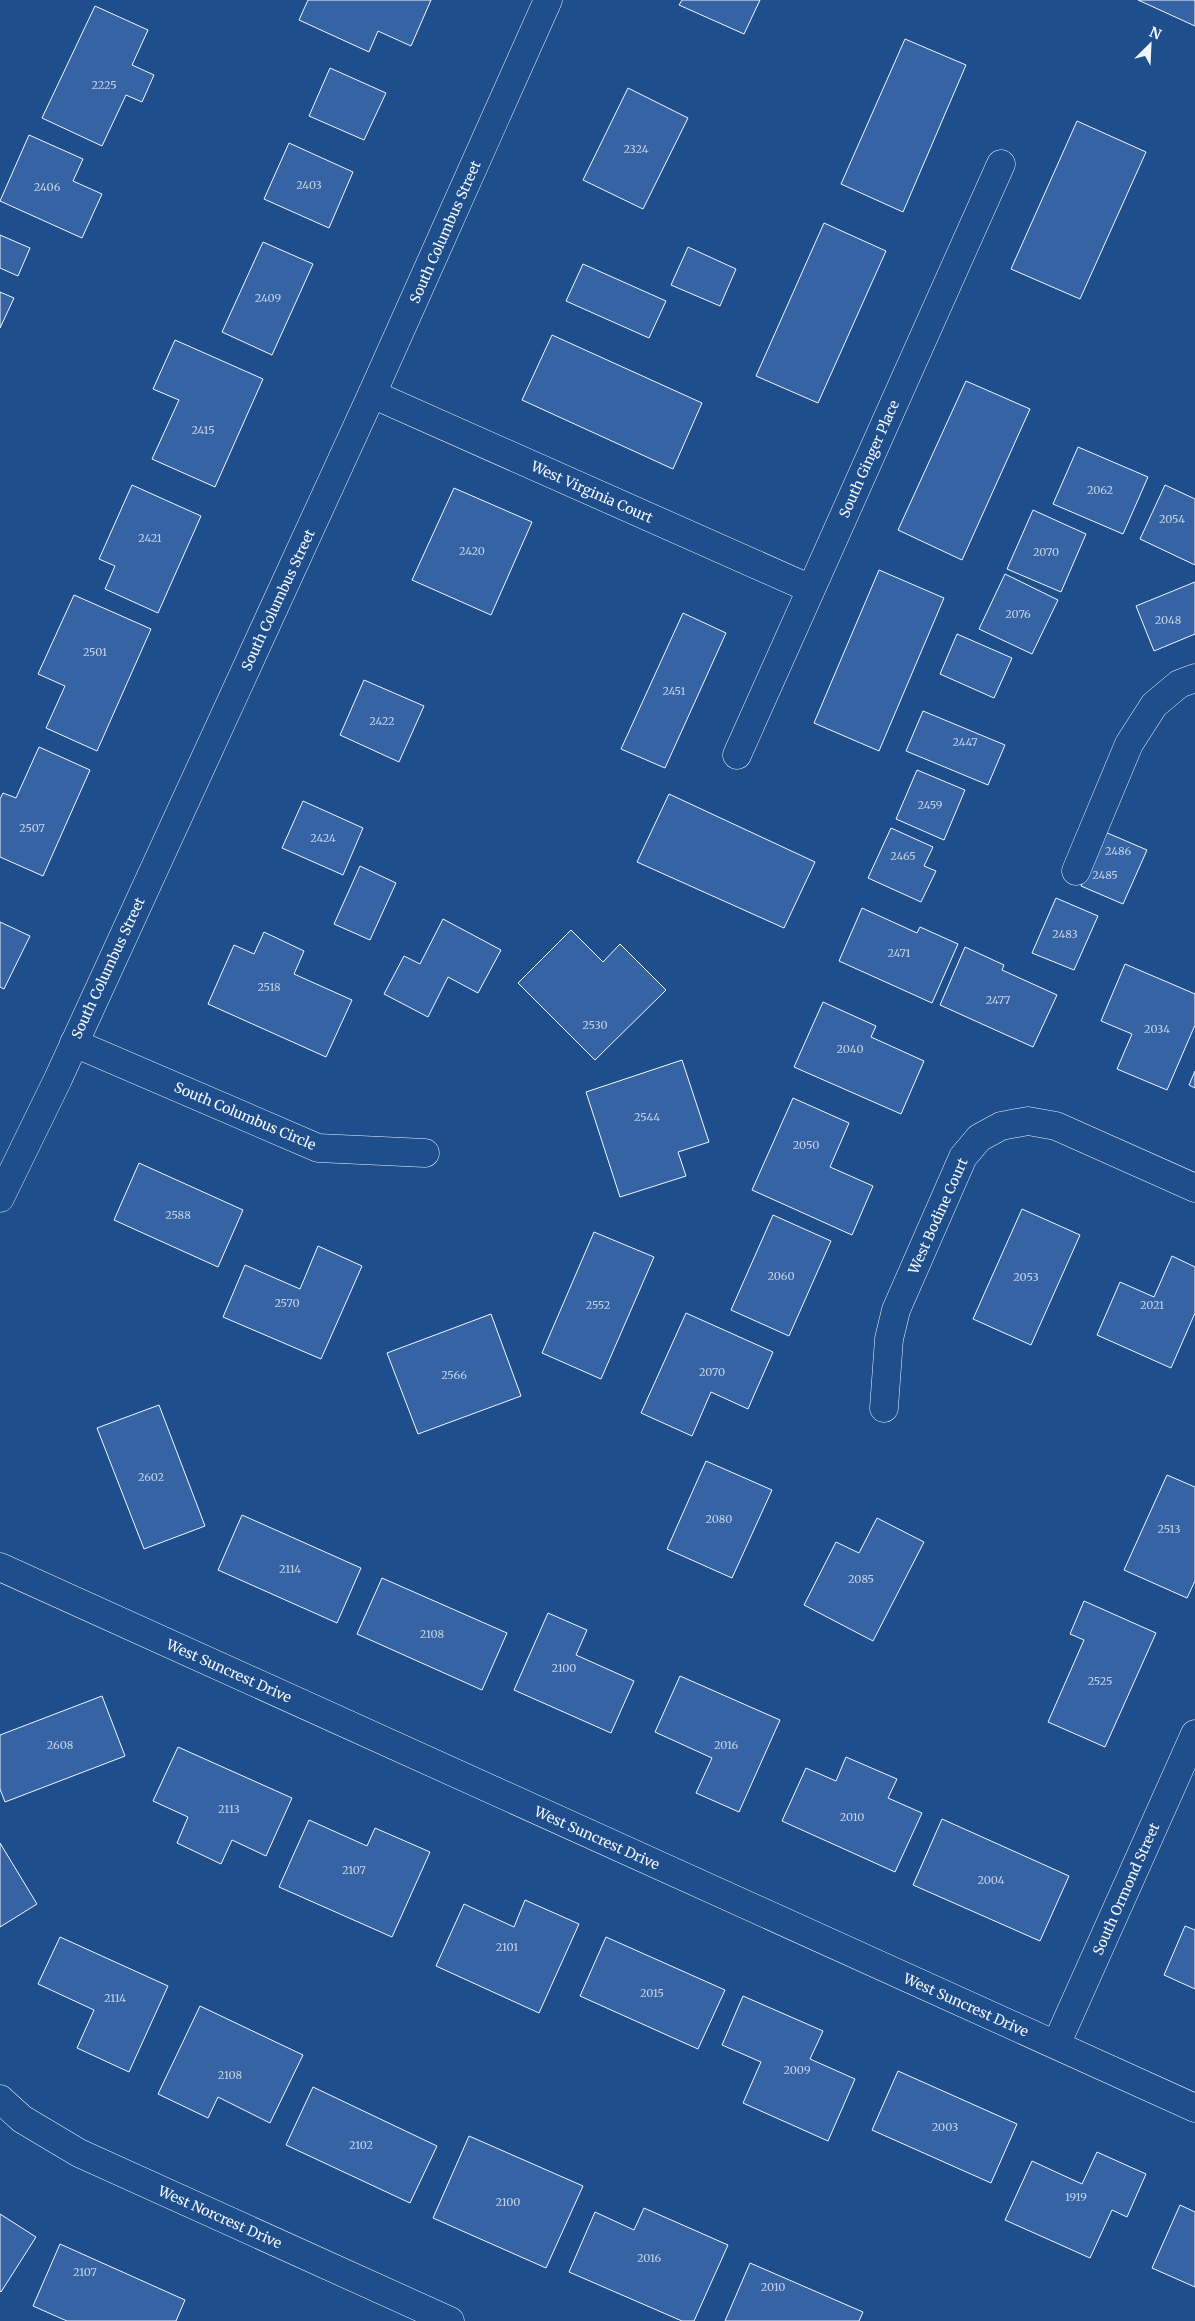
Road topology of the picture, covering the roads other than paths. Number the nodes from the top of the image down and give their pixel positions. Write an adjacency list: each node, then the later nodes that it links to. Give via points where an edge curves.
1 (548, 0): 3 (street, South Columbus Street)
2 (1001, 164): 4 (street, South Ginger Place)
3 (372, 394): 4 (street, West Virginia Court); 8 (street, South Columbus Street)
4 (811, 589): 6 (street, South Ginger Place)
5 (1195, 678): 7 (street, via 1179,684 1154,704 1130,744)
6 (737, 754)
7 (1076, 871)
8 (74, 1044): 9 (street, South Columbus Circle, via 318,1148); 11 (street, South Columbus Street)
9 (425, 1153)
10 (1195, 1188): 12 (street, West Bodine Court, via 1056,1126 1028,1120 1001,1126 979,1138 963,1157 896,1310 889,1339)
11 (0, 1198)
12 (884, 1408)
13 (0, 1567): 15 (street, West Suncrest Drive)
14 (1195, 1734): 15 (street, South Ormond Street)
15 (1056, 2045): 17 (street, West Suncrest Drive)
16 (0, 2099): 18 (street, West Norcrest Drive, via 22,2119 79,2154)
17 (1195, 2108)
18 (450, 2321)

